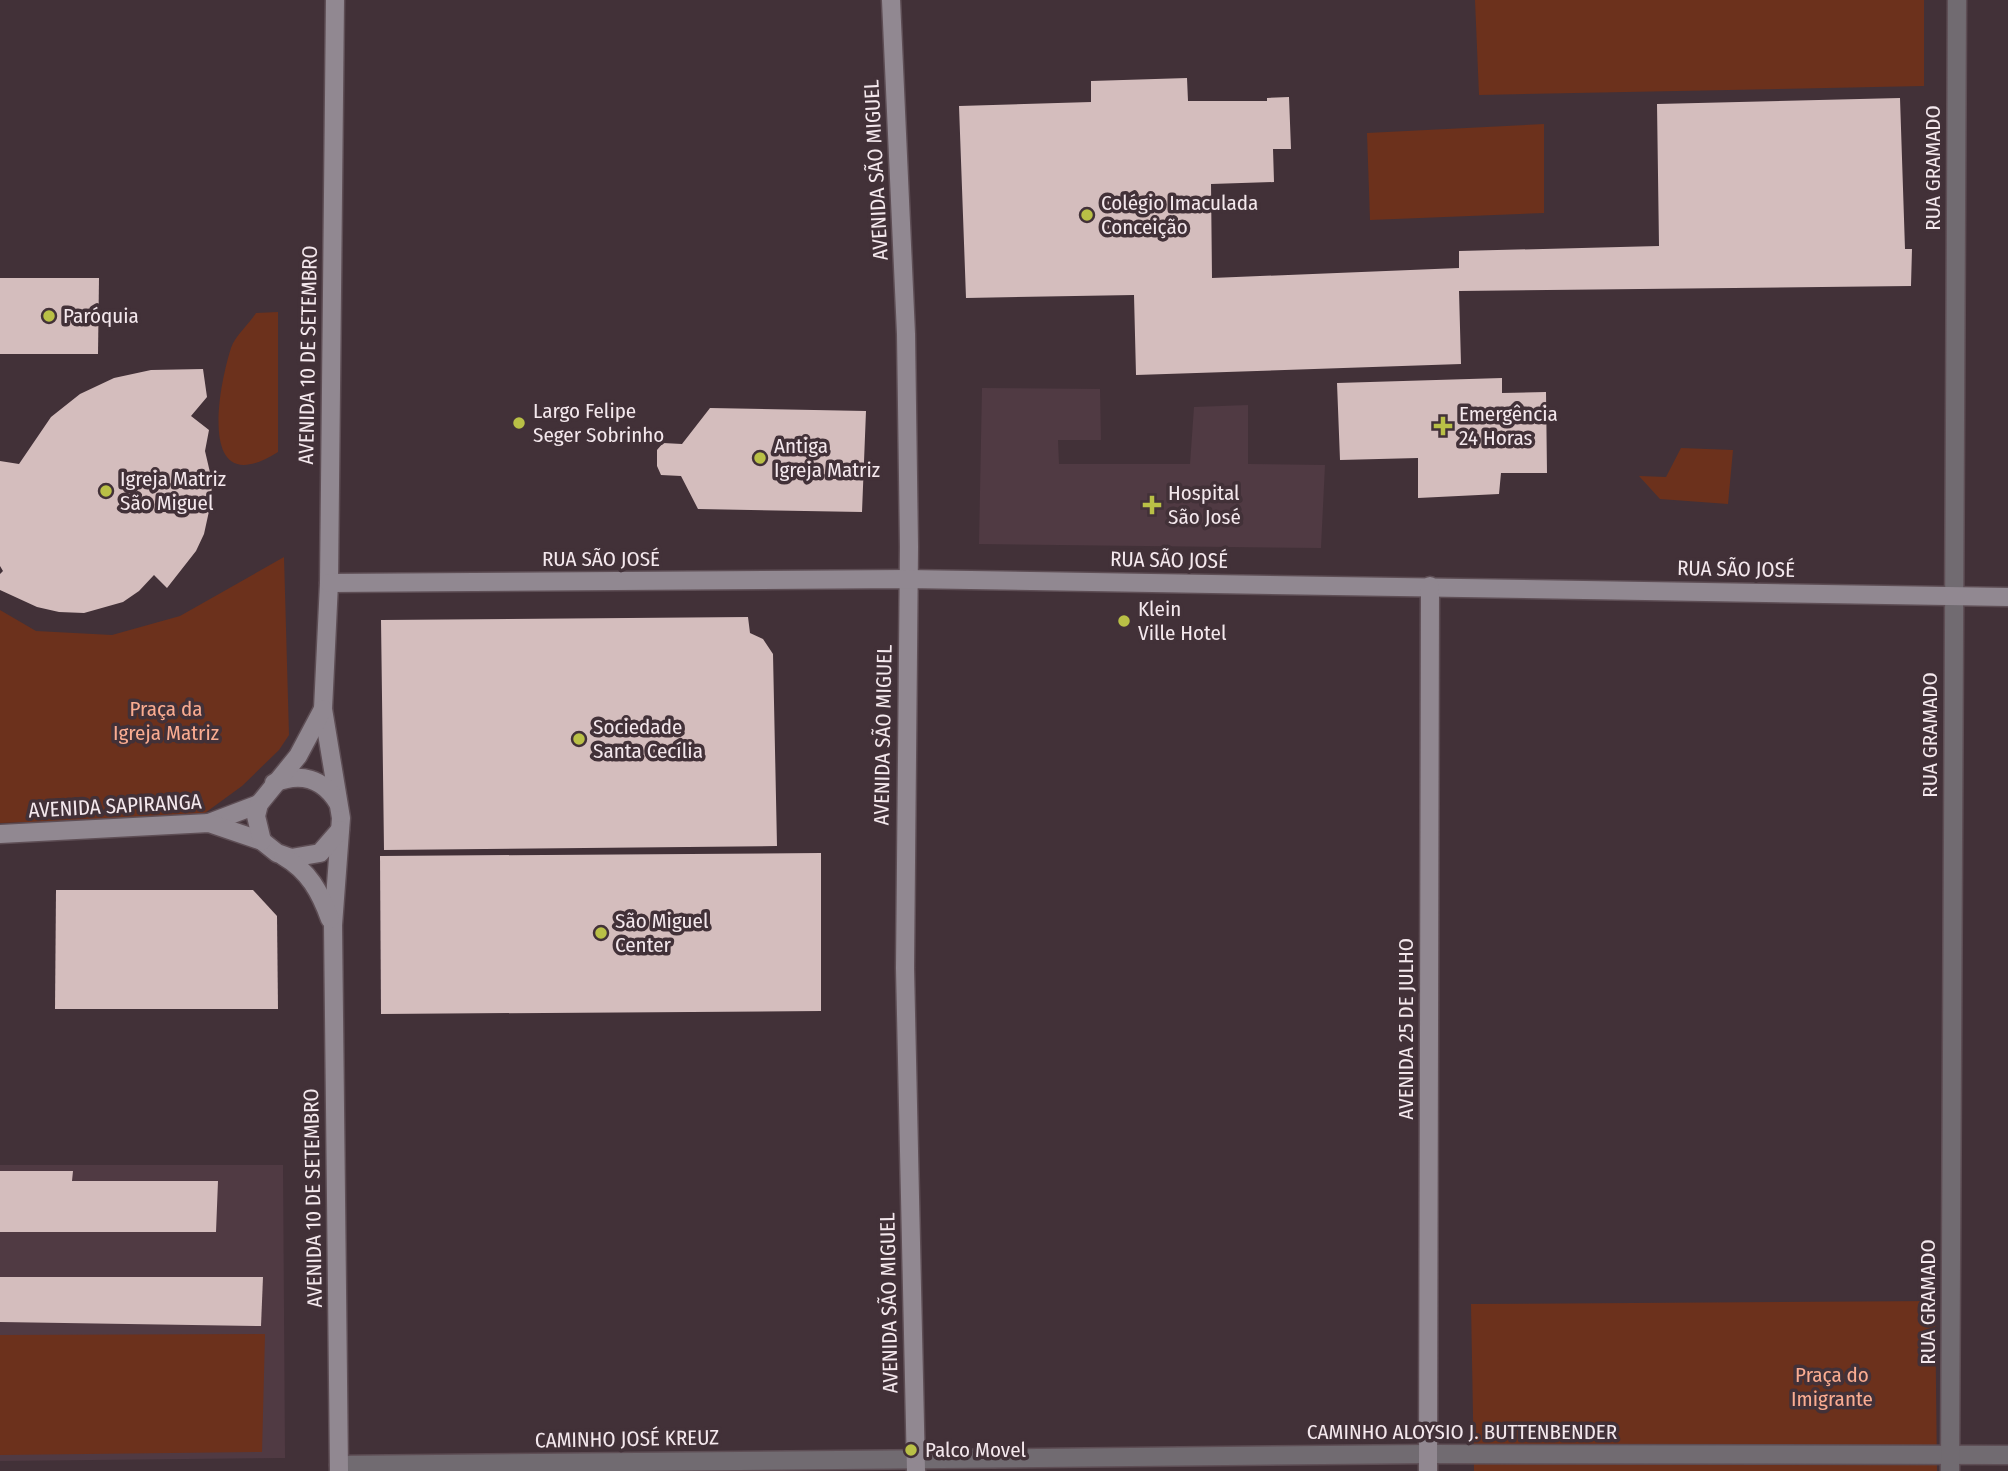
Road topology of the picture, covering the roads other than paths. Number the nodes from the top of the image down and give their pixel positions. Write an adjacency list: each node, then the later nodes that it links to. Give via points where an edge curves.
1 (335, 0): 5 (main road, AVENIDA 10 DE SETEMBRO)
2 (891, 0): 4 (main road, AVENIDA SÃO MIGUEL, via 906,334)
3 (1957, 0): 7 (street, RUA GRAMADO)
4 (907, 579): 5 (main road, RUA SÃO JOSÉ); 6 (main road, RUA SÃO JOSÉ); 22 (main road, AVENIDA SÃO MIGUEL, via 905,968)
5 (329, 583): 9 (main road, AVENIDA 10 DE SETEMBRO)
6 (1430, 586): 7 (main road, RUA SÃO JOSÉ); 20 (main road, AVENIDA 25 DE JULHO)
7 (1953, 594): 8 (main road, RUA SÃO JOSÉ); 21 (street, RUA GRAMADO)
8 (2008, 597)
9 (323, 709): 10 (main road, AVENIDA 10 DE SETEMBRO, via 298,756); 12 (main road, AVENIDA 10 DE SETEMBRO)
10 (274, 783): 11 (main road, AVENIDA 10 DE SETEMBRO); 12 (main road, via 304,777 326,788)
11 (259, 804): 13 (main road); 16 (main road, via 256,816)
12 (340, 807): 14 (main road, AVENIDA 10 DE SETEMBRO)
13 (209, 823): 15 (main road, AVENIDA SAPIRANGA); 16 (main road, AVENIDA SAPIRANGA)
14 (340, 830): 17 (main road, via 320,853 291,858); 18 (main road, AVENIDA 10 DE SETEMBRO)
15 (0, 834)
16 (262, 841): 17 (main road, AVENIDA SAPIRANGA)
17 (277, 853): 18 (main road, AVENIDA 10 DE SETEMBRO, via 296,864 319,890)
18 (333, 925): 23 (main road, AVENIDA 10 DE SETEMBRO)
19 (2008, 1455): 21 (street, CAMINHO ALOYSIO J. BUTTENBENDER)
20 (1428, 1463): 21 (street, CAMINHO ALOYSIO J. BUTTENBENDER); 22 (street, CAMINHO ALOYSIO J. BUTTENBENDER)
21 (1950, 1463)
22 (916, 1464): 23 (street, CAMINHO JOSÉ KREUZ)
23 (339, 1468)

